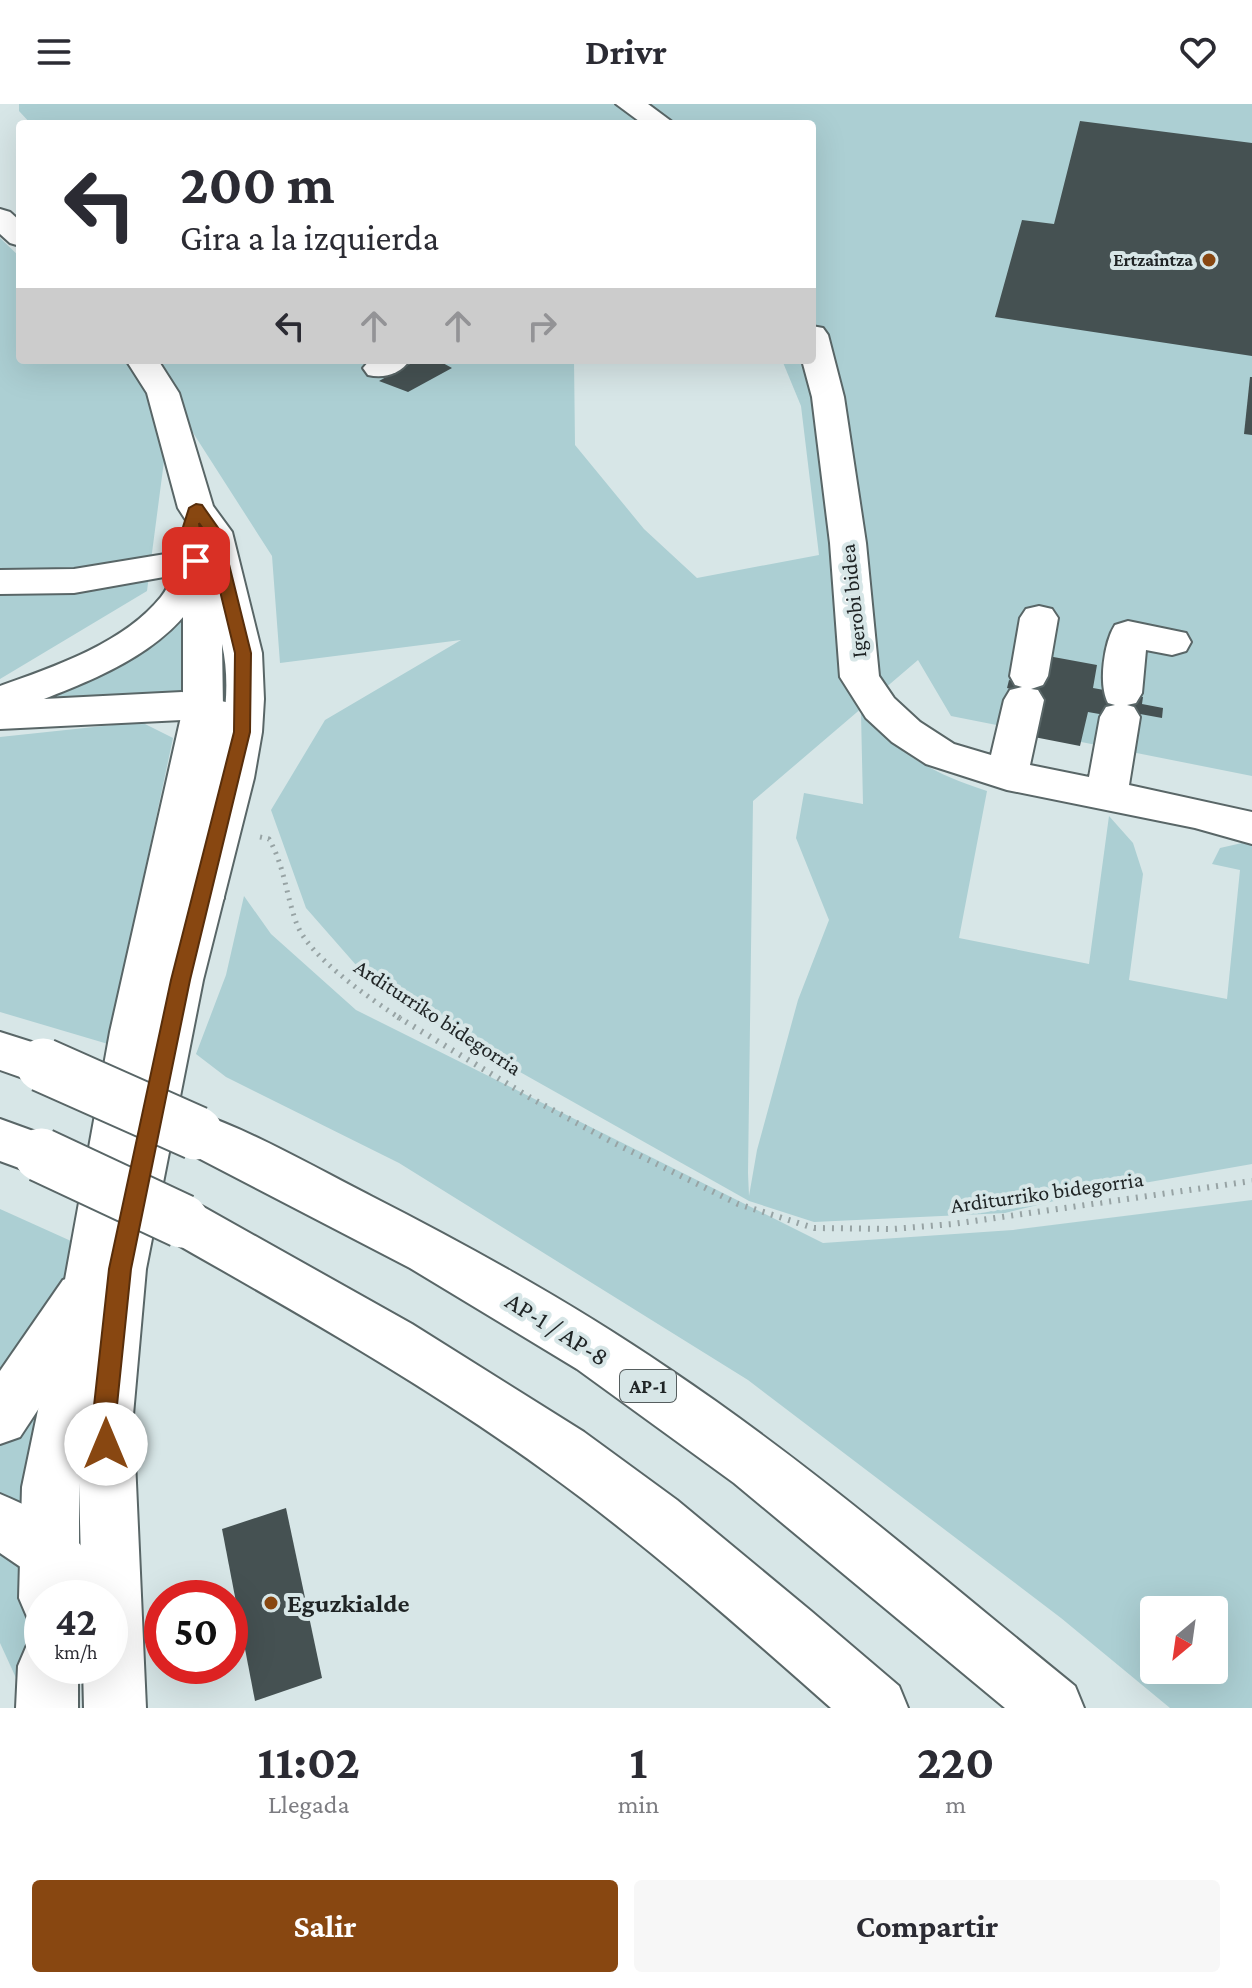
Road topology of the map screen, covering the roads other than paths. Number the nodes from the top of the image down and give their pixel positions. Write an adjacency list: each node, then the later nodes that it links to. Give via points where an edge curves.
1 (629, 104): 2 (main road)
2 (655, 120)
3 (0, 218): 4 (main road)
4 (16, 233)
5 (816, 350): 15 (main road, Igerobi bidea, via 828,397 848,543 860,677 880,708 906,732 940,754)
6 (145, 364): 7 (main road, via 163,393)
7 (196, 508): 8 (main road, via 191,527); 18 (main road, via 214,532 227,580 243,653 244,699 233,778)
8 (196, 561): 9 (main road, via 93,581 34,586); 12 (main road, via 186,590 145,631 62,680); 13 (main road, via 202,591)
9 (0, 582)
10 (1039, 618): 15 (main road)
11 (1172, 642): 16 (main road, via 1128,634)
12 (0, 701)
13 (203, 708): 14 (main road); 18 (main road, via 223,723 195,855); 21 (main road, via 133,1032)
14 (0, 715)
15 (1007, 775): 16 (main road, Igerobi bidea)
16 (1107, 794): 17 (main road, Igerobi bidea)
17 (1252, 828)
18 (202, 898): 29 (main road, via 180,980 119,1284 105,1415)
19 (22, 1058): 31 (main road, AP-1 / AP-8 / AP-1, bridge, via 196,1133 413,1241 650,1387 806,1505)
20 (20, 1148): 30 (main road, bridge, via 182,1221 349,1315 518,1420 645,1514)
21 (90, 1285): 22 (main road); 23 (main road)
22 (0, 1418)
23 (32, 1557): 24 (main road, via 62,1563)
24 (72, 1580)
25 (48, 1684): 27 (main road)
26 (92, 1684): 28 (main road)
27 (47, 1708)
28 (103, 1708)
29 (115, 1708)
30 (877, 1708)
31 (1053, 1708)

